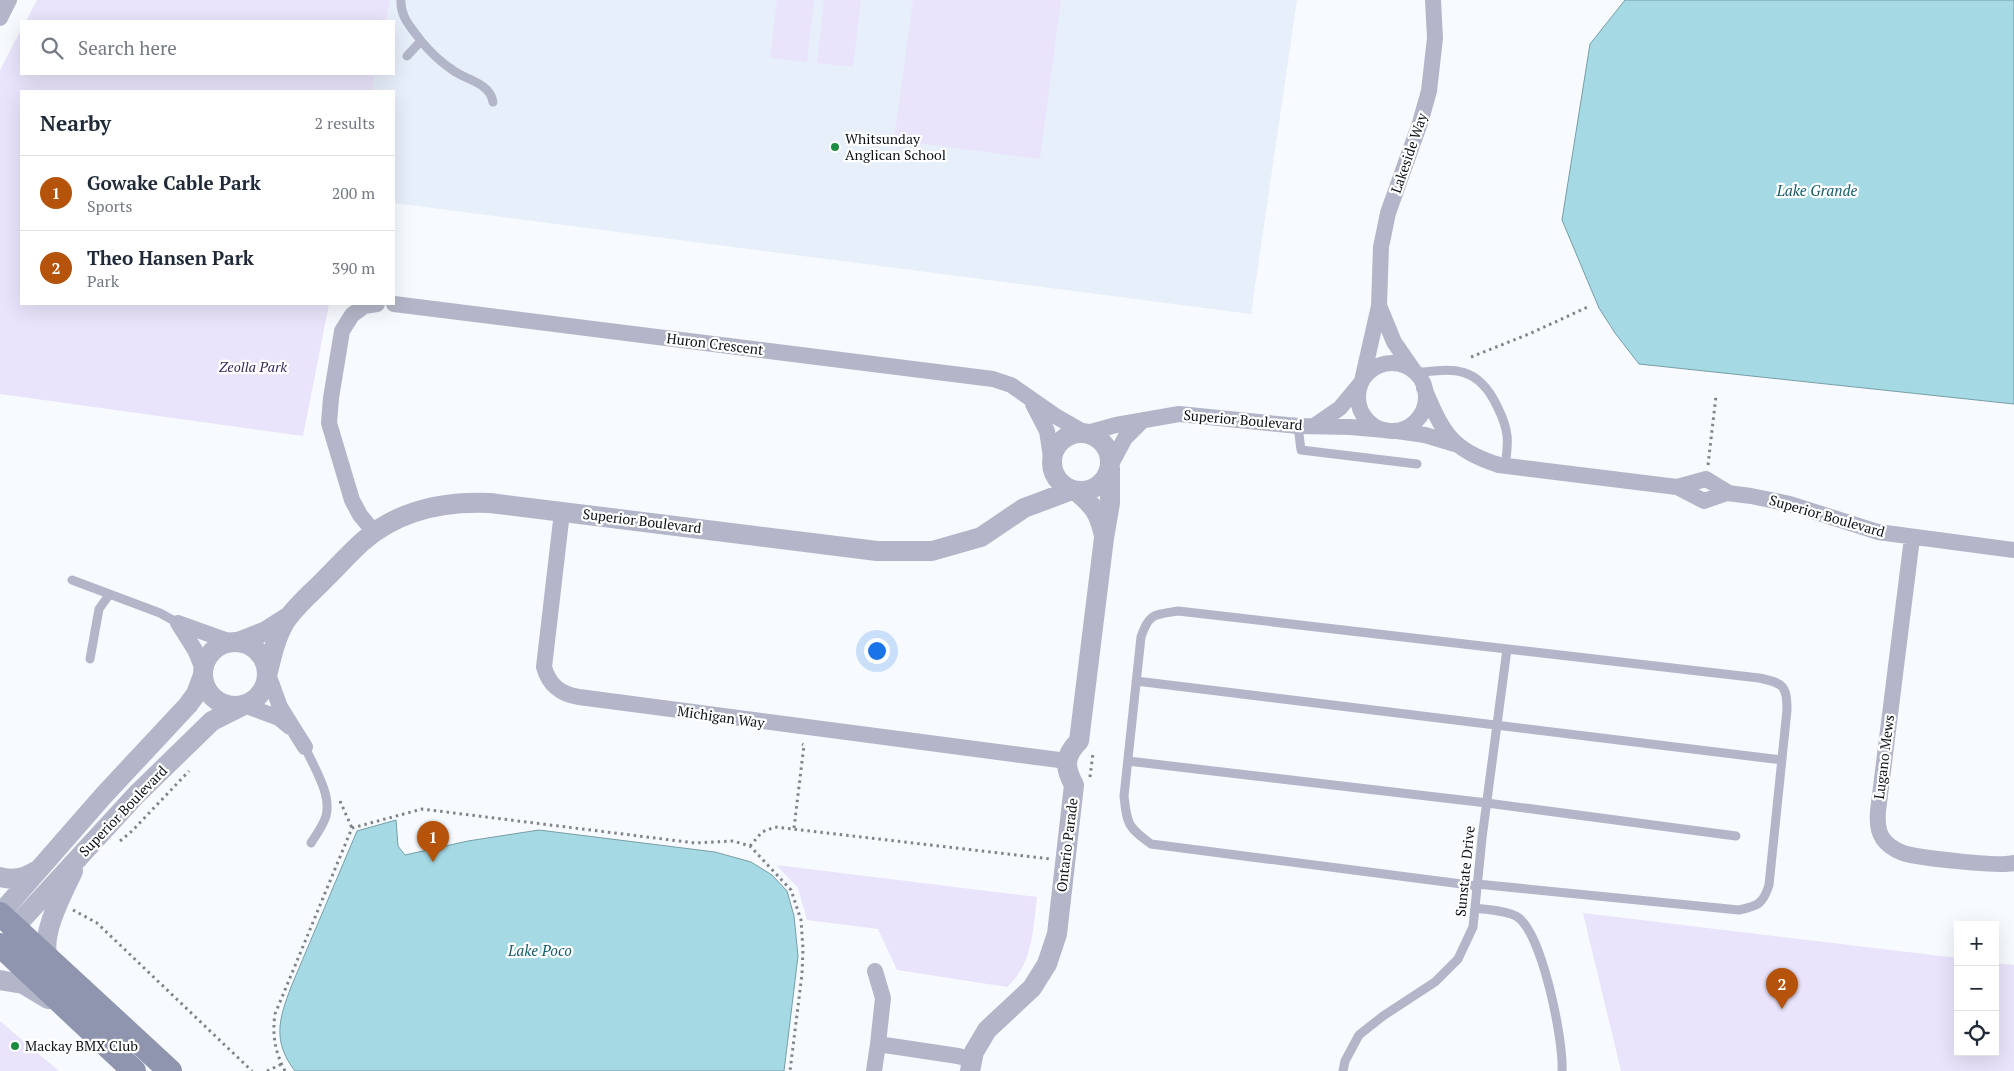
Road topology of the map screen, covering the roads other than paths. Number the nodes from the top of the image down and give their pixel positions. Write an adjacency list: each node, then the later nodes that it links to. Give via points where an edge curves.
1 (10, 0): 4 (street)
2 (401, 0): 5 (lane, via 404,18)
3 (1433, 0): 10 (street, Lakeside Way, via 1435,38 1428,90 1412,147 1388,212 1381,247)
4 (0, 18)
5 (421, 41): 6 (lane); 7 (lane, via 456,73 488,91)
6 (407, 56)
7 (493, 102)
8 (395, 304): 14 (street, Huron Crescent, via 984,378 1006,383)
9 (370, 305): 27 (street, via 352,315 342,331 329,423 352,500)
10 (1379, 306): 11 (street, Lakeside Way, via 1394,342); 12 (street, Lakeside Way)
11 (1414, 372): 12 (street, via 1402,365 1388,364 1375,368); 13 (street); 22 (lane, via 1461,372 1483,383 1507,428)
12 (1362, 382): 16 (street, Superior Boulevard, via 1335,412); 17 (street, via 1358,403 1363,415 1373,425)
13 (1424, 388): 17 (street, via 1425,402 1416,420 1405,428); 19 (street, Superior Boulevard)
14 (1031, 400): 18 (street, Huron Crescent); 20 (street, Huron Crescent, via 1047,431)
15 (1143, 420): 16 (street, Superior Boulevard, via 1190,414); 18 (street, Superior Boulevard); 23 (street, via 1125,438)
16 (1306, 426): 17 (street, Superior Boulevard); 21 (lane, via 1301,450)
17 (1389, 430): 19 (street, Superior Boulevard, via 1426,435)
18 (1086, 433): 20 (street, via 1064,438 1056,446); 23 (street, via 1098,438 1106,448)
19 (1455, 444): 22 (street, Superior Boulevard, via 1482,459)
20 (1052, 458): 24 (street, via 1054,475); 25 (street, Superior Boulevard, via 1041,483)
21 (1417, 464)
22 (1506, 466): 29 (street, Superior Boulevard, via 1677,487 1706,479 1729,493 1774,500 1864,529)
23 (1110, 467): 24 (street, via 1106,478 1097,487); 28 (street, via 1110,503)
24 (1074, 491): 25 (street, Superior Boulevard); 28 (street, via 1094,507)
25 (1024, 508): 26 (street, Superior Boulevard, via 982,537 932,551 878,551)
26 (562, 512): 27 (street, Superior Boulevard, via 490,503 449,503 413,512); 45 (street, Michigan Way, via 544,667 550,681 563,693 796,727)
27 (374, 532): 33 (street, Superior Boulevard)
28 (1104, 538): 45 (street, via 1079,741 1070,751)
29 (1912, 538): 30 (street, Superior Boulevard); 51 (street, Lugano Mews, via 1878,830 1891,847 1909,854)
30 (2014, 550)
31 (72, 580): 32 (lane)
32 (109, 595): 34 (lane); 37 (lane, via 99,609)
33 (290, 616): 35 (street, Superior Boulevard, via 266,631); 39 (street, Superior Boulevard, via 284,624)
34 (178, 623): 35 (street); 38 (street, via 195,650)
35 (234, 642): 38 (street, via 212,651); 39 (street, via 248,644 260,653)
36 (1507, 649): 40 (lane, via 1178,611 1158,614 1146,622 1140,637); 42 (lane, Sunstate Drive); 44 (lane, via 1778,682 1787,694)
37 (90, 659)
38 (203, 672): 41 (street, via 206,688 214,698 224,705); 52 (street, Superior Boulevard, via 196,694 188,705)
39 (268, 673): 41 (street, via 262,692); 43 (street, via 277,702)
40 (1136, 681): 42 (lane); 46 (lane)
41 (243, 705): 43 (street, via 279,718); 50 (street, Superior Boulevard, via 206,727 136,794)
42 (1497, 725): 44 (lane); 47 (lane, Sunstate Drive)
43 (301, 740): 49 (lane, via 327,803 325,819)
44 (1782, 760): 54 (lane, via 1769,885 1765,898 1755,906 1739,910)
45 (1068, 761): 62 (street, Ontario Parade, via 1067,772 1074,785 1055,863 1057,934 1047,964 1032,988 987,1030 974,1052)
46 (1128, 761): 47 (lane); 54 (lane, via 1124,796 1126,820 1134,832 1151,844)
47 (1487, 803): 48 (lane); 54 (lane, Sunstate Drive)
48 (1736, 836)
49 (311, 843)
50 (84, 852): 56 (street, Superior Boulevard); 57 (street, via 50,926 45,944)
51 (2014, 863)
52 (36, 870): 53 (street, via 17,879); 56 (street, Superior Boulevard)
53 (0, 877)
54 (1477, 885): 55 (lane, Sunstate Drive)
55 (1475, 908): 66 (lane, Sunstate Drive, via 1473,927 1458,959 1435,982 1359,1035); 67 (lane, via 1518,917 1534,938 1548,980)
56 (3, 928): 57 (main road); 61 (main road)
57 (48, 958): 64 (main road)
58 (876, 972): 60 (street, via 883,998)
59 (0, 980): 61 (street, via 23,984 41,993)
60 (878, 1044): 62 (street, via 958,1056); 65 (street)
61 (106, 1046): 63 (main road)
62 (971, 1065)
63 (134, 1071)
64 (170, 1071)
65 (874, 1071)
66 (1343, 1071)
67 (1562, 1071)

